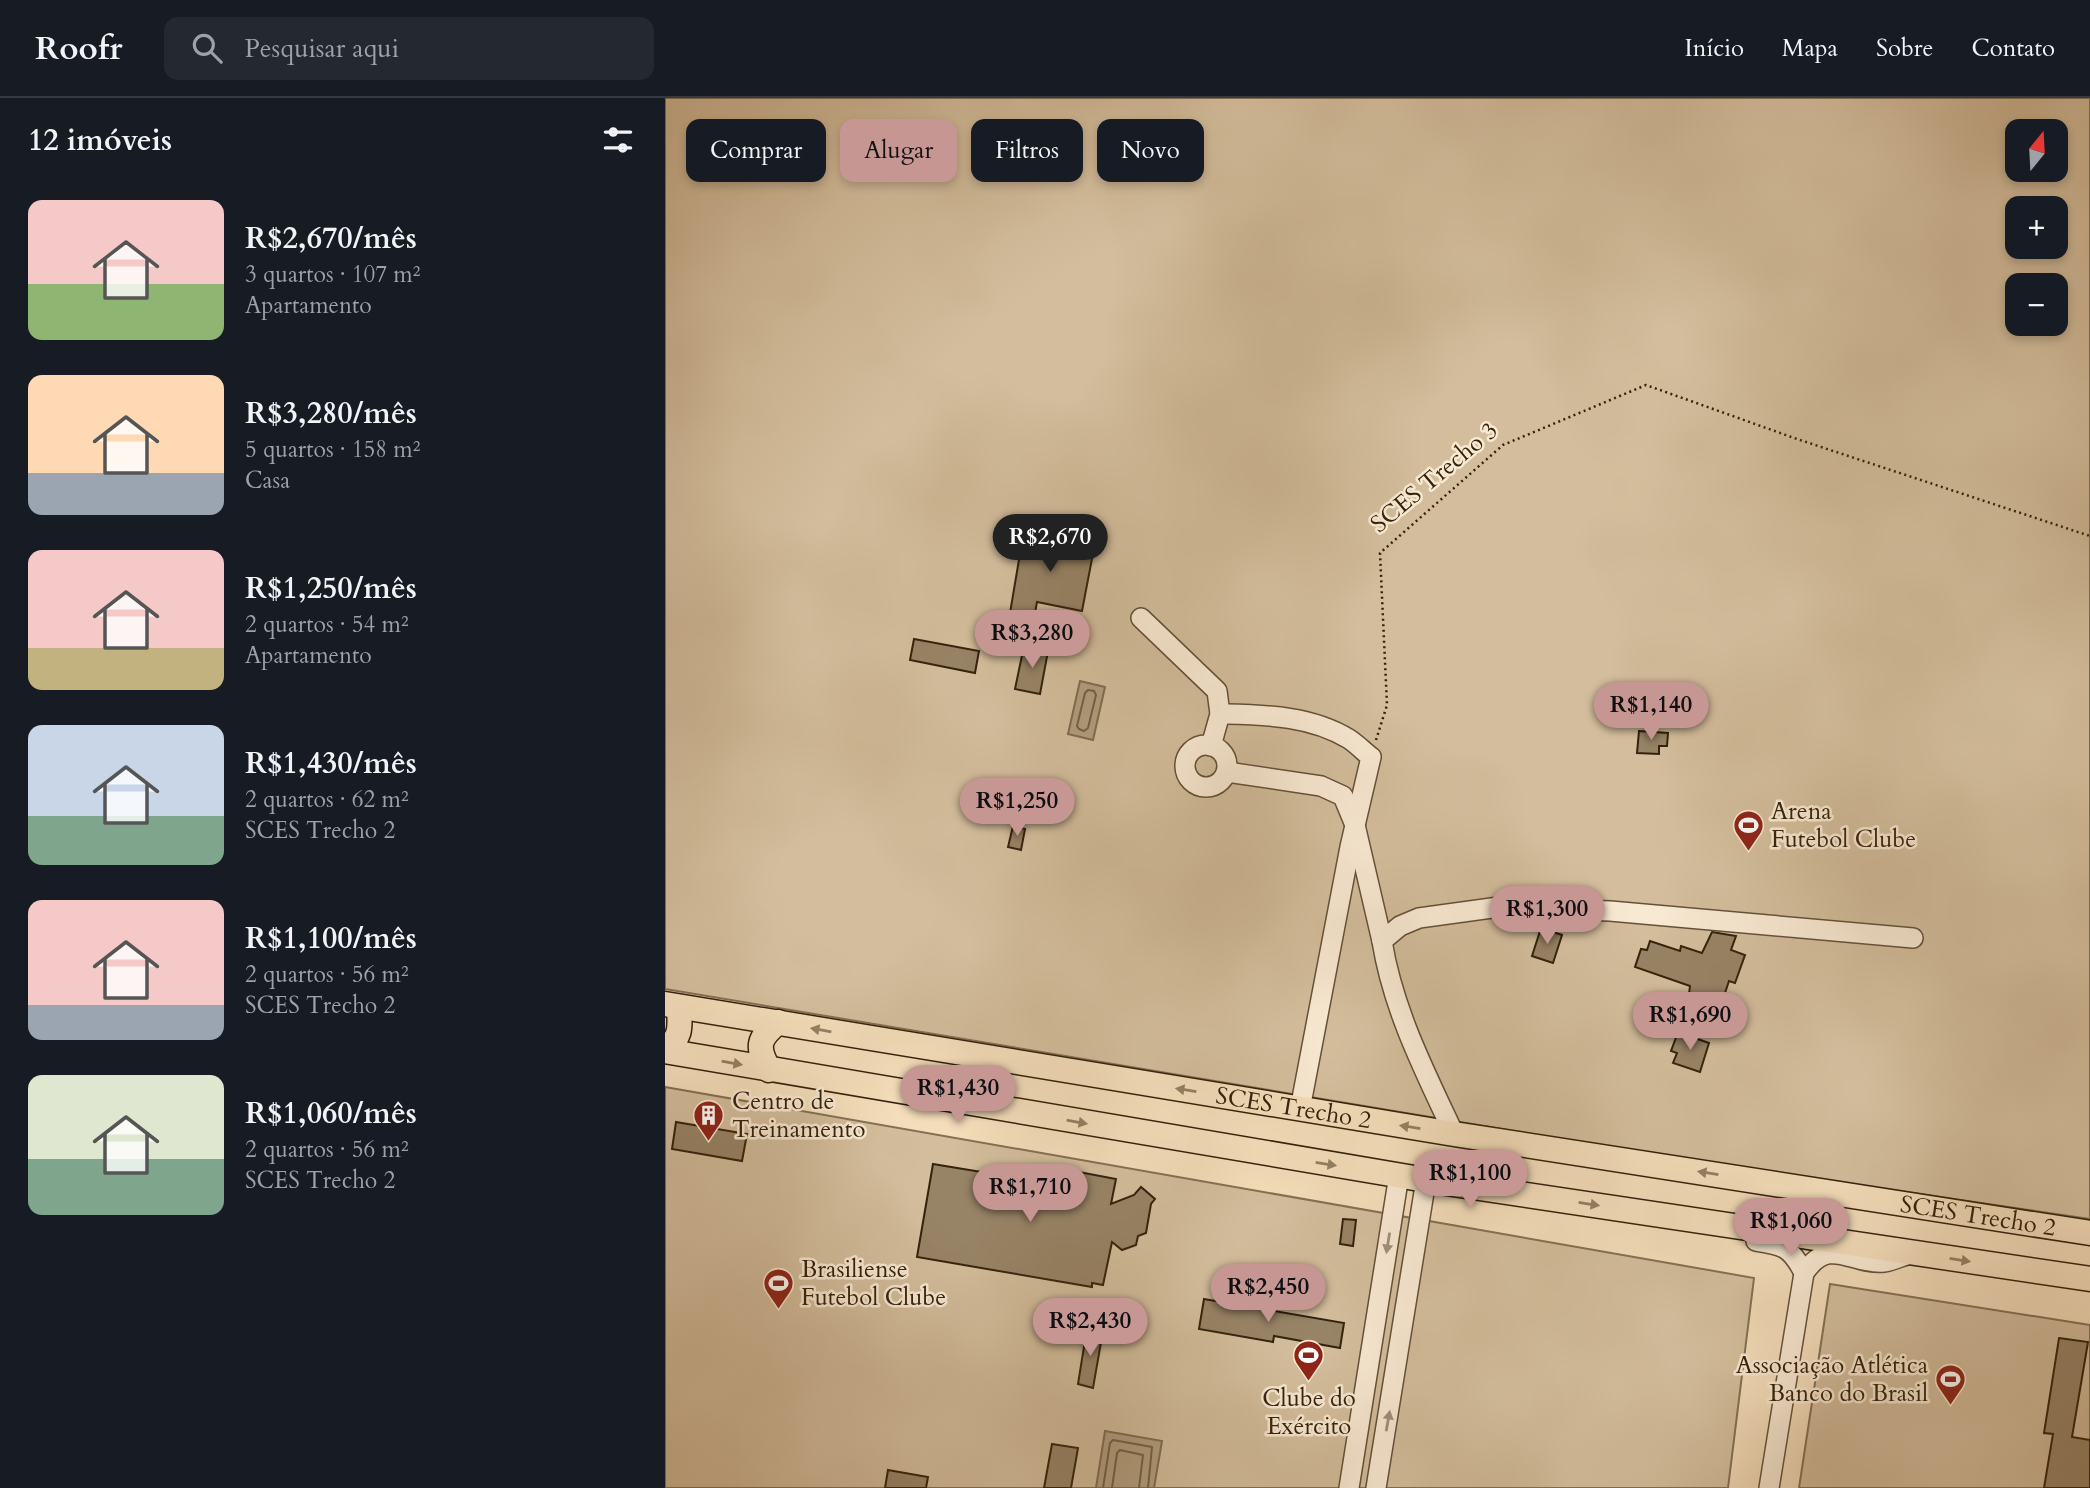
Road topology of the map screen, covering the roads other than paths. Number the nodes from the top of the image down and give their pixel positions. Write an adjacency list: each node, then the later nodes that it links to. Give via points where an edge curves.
1 (1140, 618): 2 (lane, via 1217,691)
2 (1220, 714): 3 (lane); 5 (lane, via 1284,716 1349,739 1371,757)
3 (1211, 746): 4 (lane, via 1224,755); 4 (lane, via 1195,748 1189,754 1187,778 1209,788)
4 (1227, 772): 5 (lane, via 1321,786 1343,796)
5 (1355, 825): 7 (lane); 12 (lane)
6 (1913, 938): 7 (lane, via 1609,911 1499,907 1419,918 1400,926)
7 (1382, 942): 13 (lane, via 1408,1034)
8 (672, 1006): 9 (main road, SCES Trecho 2); 10 (main road, via 678,1033 675,1043)
9 (778, 1022): 11 (main road, via 764,1034 761,1044 760,1054); 12 (main road, SCES Trecho 2, one-way to 9)
10 (665, 1050): 11 (main road, SCES Trecho 2, one-way to 11)
11 (769, 1070): 14 (main road, SCES Trecho 2, one-way to 14)
12 (1300, 1109): 13 (main road, SCES Trecho 2, one-way to 12)
13 (1454, 1134): 17 (main road, SCES Trecho 2, one-way to 13)
14 (1399, 1175): 15 (main road, SCES Trecho 2); 21 (lane, one-way to 21)
15 (1426, 1180): 16 (main road, SCES Trecho 2, one-way to 16); 22 (lane)
16 (1702, 1221): 18 (main road, SCES Trecho 2); 19 (lane, SCES Trecho 2, via 1723,1236 1786,1248)
17 (2090, 1233)
18 (1913, 1253): 19 (lane, SCES Trecho 2, via 1883,1262 1829,1253 1818,1256); 20 (main road, SCES Trecho 2, one-way to 20)
19 (1804, 1273): 25 (lane)
20 (2090, 1279)
21 (1379, 1298): 22 (lane); 23 (lane)
22 (1407, 1302): 24 (lane, one-way to 22)
23 (1350, 1480): 24 (lane)
24 (1377, 1482)
25 (1769, 1488)

